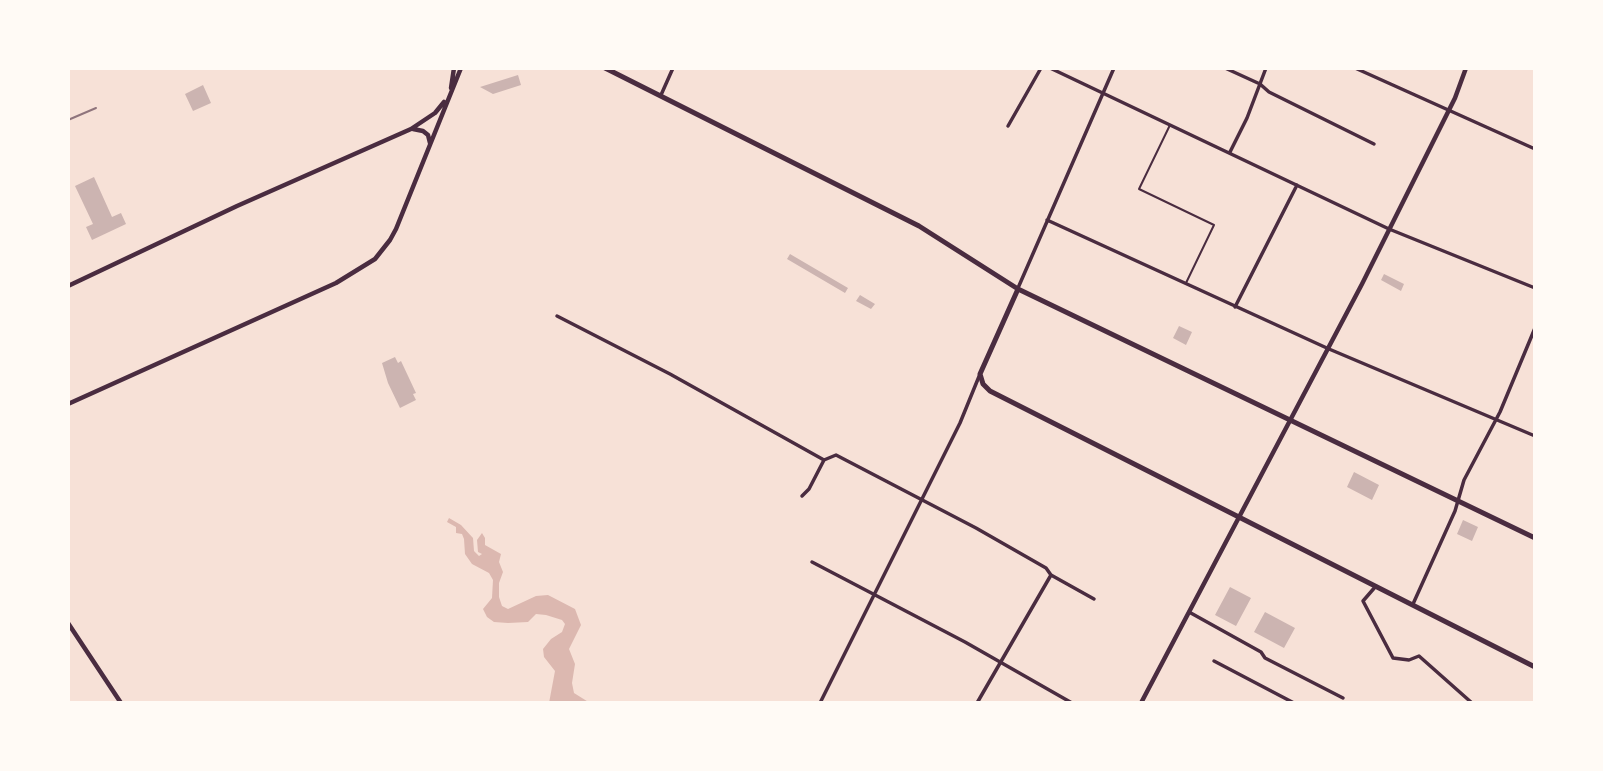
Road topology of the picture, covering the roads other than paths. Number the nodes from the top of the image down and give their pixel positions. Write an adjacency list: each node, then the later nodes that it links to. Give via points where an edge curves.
1 (454, 68): 13 (street)
2 (461, 68): 13 (street)
3 (605, 68): 15 (main road)
4 (673, 68): 15 (street)
5 (1041, 68): 18 (street)
6 (1050, 68): 14 (street)
7 (1114, 68): 14 (street)
8 (1225, 68): 12 (street)
9 (1266, 68): 12 (street)
10 (1355, 68): 16 (street)
11 (1466, 68): 16 (street)
12 (1260, 84): 20 (street); 23 (street)
13 (449, 93): 19 (street, via 440,108); 21 (street)
14 (1103, 93): 17 (street); 25 (street)
15 (661, 96): 30 (main road, via 919,226)
16 (1449, 110): 22 (street); 26 (street)
17 (1170, 124): 23 (street); 27 (lane, via 1139,189 1214,225)
18 (1008, 126)
19 (411, 129): 21 (street, via 424,131); 28 (street)
20 (1374, 144)
21 (430, 148): 36 (street, via 390,240 367,266)
22 (1535, 149)
23 (1230, 152): 24 (street)
24 (1297, 185): 26 (street); 31 (street)
25 (1047, 220): 27 (street); 30 (street)
26 (1390, 229): 29 (street); 34 (street)
27 (1186, 284): 31 (street)
28 (68, 286)
29 (1535, 288)
30 (1017, 289): 35 (main road); 38 (main road)
31 (1235, 307): 34 (street)
32 (557, 316): 40 (street)
33 (1535, 328): 37 (street)
34 (1329, 349): 37 (street); 38 (street)
35 (980, 374): 42 (street); 44 (main road, via 990,391)
36 (68, 404)
37 (1496, 420): 39 (street); 43 (street)
38 (1290, 421): 43 (main road); 44 (street)
39 (1535, 436)
40 (824, 460): 41 (street); 42 (street, via 836,455)
41 (802, 496)
42 (922, 500): 47 (street, via 1046,568); 49 (street)
43 (1457, 502): 45 (main road); 51 (street)
44 (1240, 518): 48 (main road); 52 (street)
45 (1535, 538)
46 (812, 562): 49 (street)
47 (1051, 575): 50 (street); 55 (street)
48 (1376, 586): 51 (main road); 64 (street, via 1363,601 1393,658 1419,656)
49 (874, 595): 55 (street); 59 (street)
50 (1094, 599)
51 (1412, 605): 56 (main road)
52 (1189, 612): 57 (street); 62 (street)
53 (68, 623): 58 (street)
54 (1214, 661): 63 (street)
55 (1002, 662): 60 (street); 61 (street)
56 (1535, 667)
57 (1343, 698)
58 (121, 703)
59 (820, 703)
60 (976, 703)
61 (1072, 703)
62 (1141, 703)
63 (1294, 703)
64 (1472, 703)

